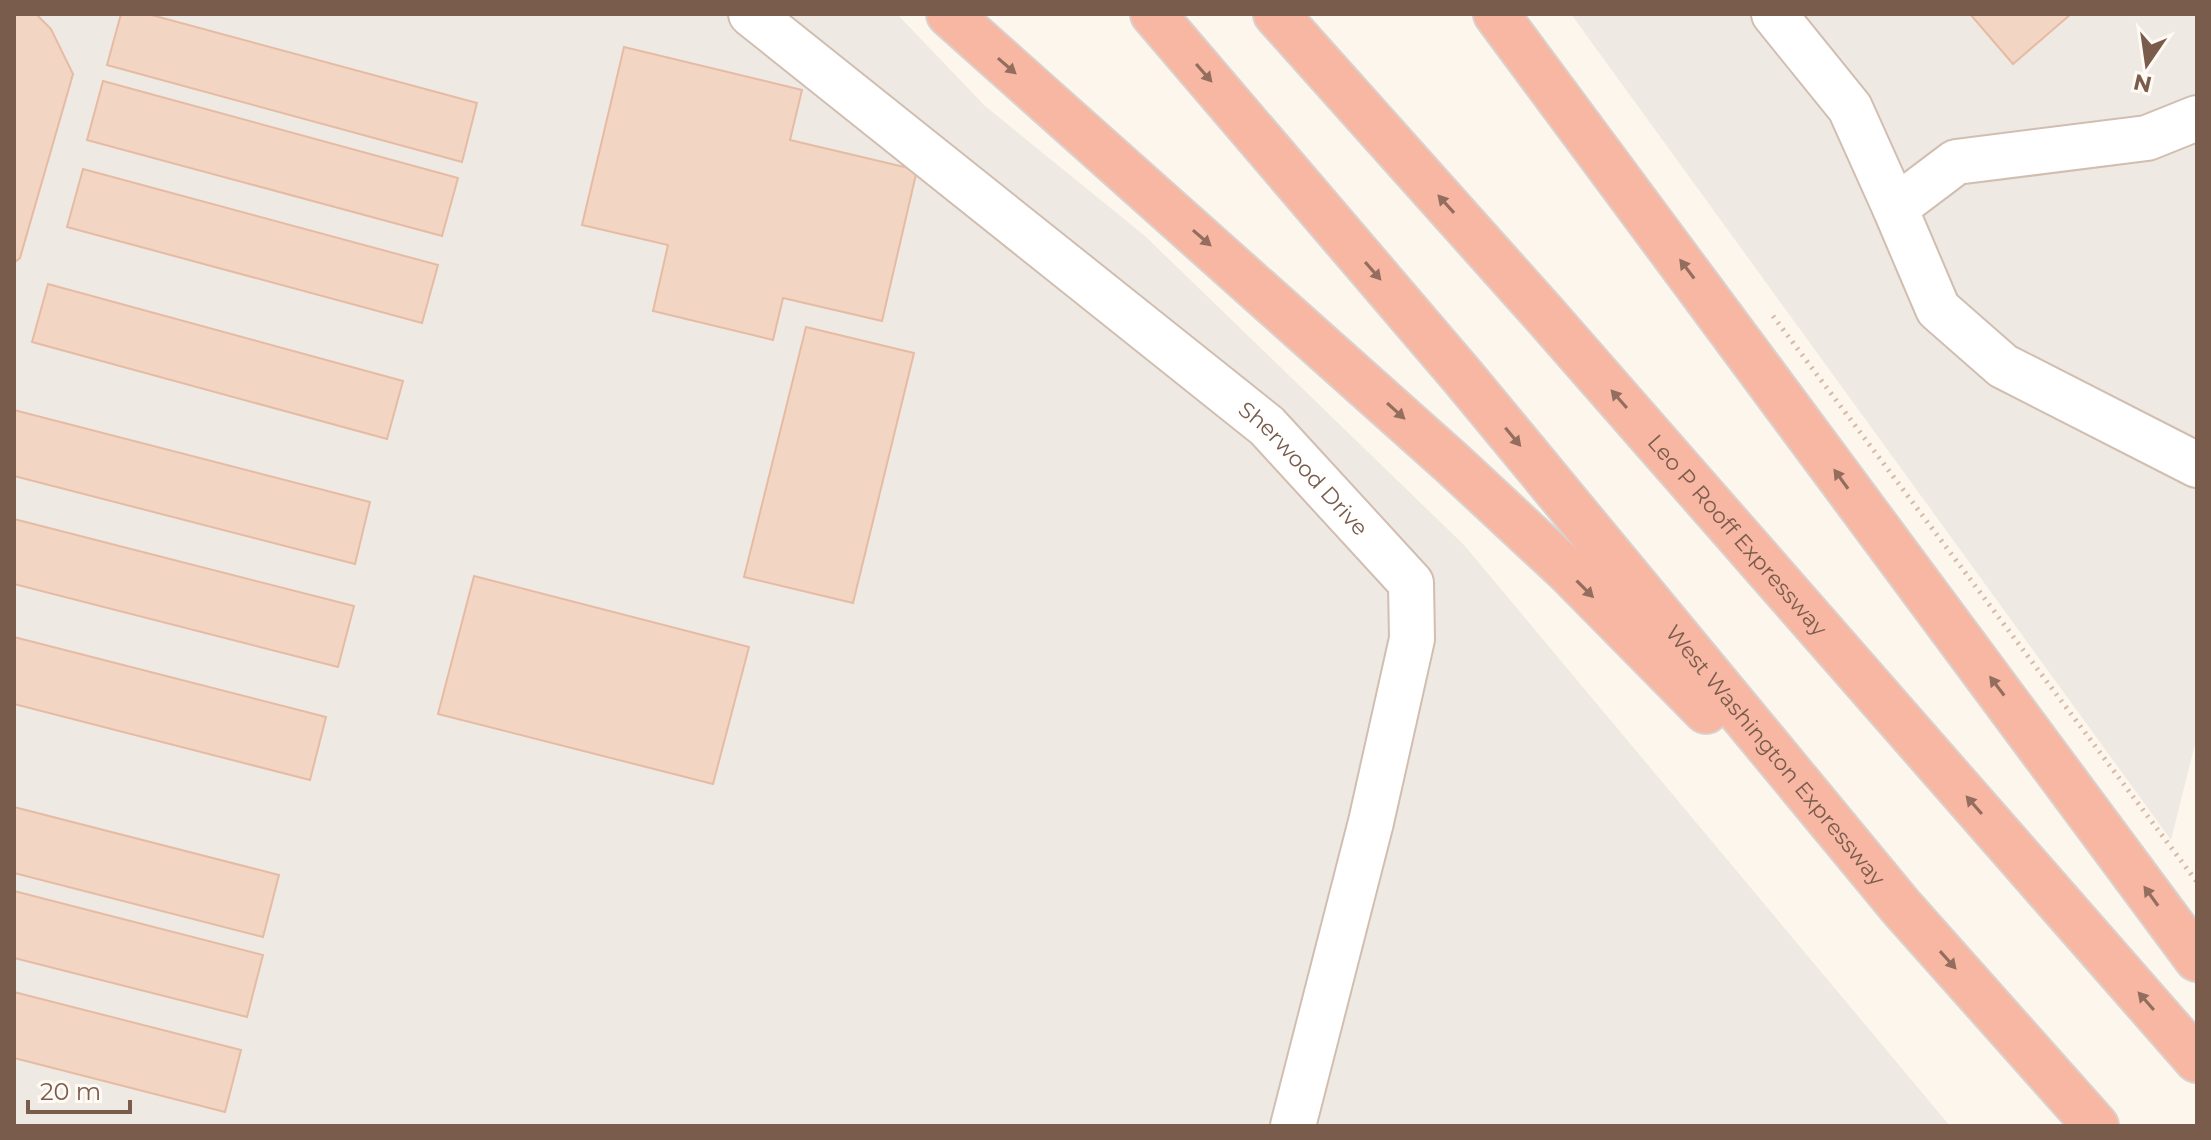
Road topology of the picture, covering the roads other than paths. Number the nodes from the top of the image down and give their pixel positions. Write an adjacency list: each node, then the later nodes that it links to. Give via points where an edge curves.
1 (751, 14): 13 (street, Sherwood Drive, via 1267,426 1411,583 1412,639)
2 (949, 14): 10 (highway, one-way to 10, via 1294,319 1568,571)
3 (1153, 14): 10 (highway, West Washington Expressway, one-way to 10, via 1463,377)
4 (1276, 14): 12 (highway, Leo P Rooff Expressway, one-way to 4)
5 (1496, 14): 11 (highway, one-way to 5)
6 (1774, 14): 8 (street, via 1850,108)
7 (2197, 118): 8 (street, via 2147,138 1956,162)
8 (1895, 208): 9 (street, via 1938,309 2003,366)
9 (2197, 465)
10 (1902, 908): 14 (highway, West Washington Expressway, one-way to 14)
11 (2197, 959)
12 (2197, 1060)
13 (1293, 1126)
14 (2096, 1126)

